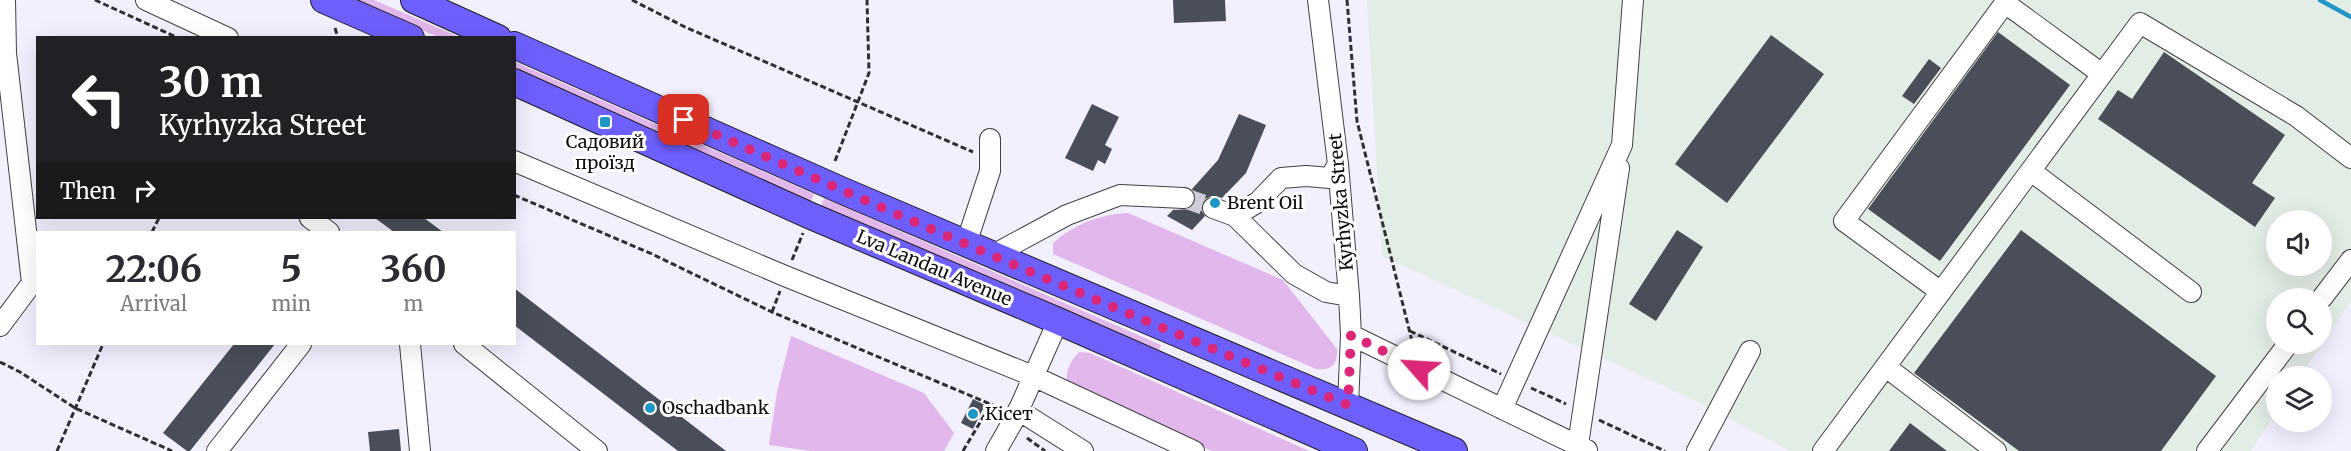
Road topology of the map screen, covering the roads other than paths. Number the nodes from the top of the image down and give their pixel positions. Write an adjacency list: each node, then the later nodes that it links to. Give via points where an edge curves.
1 (5, 0): 32 (street, via 6,53 32,284)
2 (146, 0): 7 (street)
3 (324, 0): 8 (main road)
4 (414, 0): 9 (main road)
5 (1318, 0): 17 (street, Kyrhyzka Street)
6 (1633, 0): 14 (street)
7 (224, 36)
8 (406, 36)
9 (494, 36)
10 (516, 46): 24 (main road, Lva Landau Avenue)
11 (2102, 74): 15 (street, via 2140,23 2296,116); 18 (street); 28 (street, via 2005,3 1844,220)
12 (516, 83): 31 (main road, Lva Landau Avenue, via 811,216)
13 (990, 139): 24 (street, via 990,171)
14 (1622, 145): 44 (street); 47 (street, via 1582,412)
15 (2351, 158)
16 (516, 162): 42 (street)
17 (1338, 164): 21 (street, via 1330,178 1281,178 1258,202); 30 (street, Kyrhyzka Street)
18 (2031, 171): 28 (street); 29 (street)
19 (1184, 198): 25 (street, via 1120,195 1067,215)
20 (1213, 208): 21 (street)
21 (1235, 216): 30 (street, via 1294,274 1326,292)
22 (311, 219): 23 (street)
23 (328, 231)
24 (966, 244): 25 (main road, Lva Landau Avenue)
25 (993, 255): 34 (main road, Lva Landau Avenue)
26 (2351, 260): 27 (street)
27 (2330, 288)
28 (1941, 292): 40 (street)
29 (2191, 292)
30 (1349, 296): 33 (street, Kyrhyzka Street)
31 (1058, 321): 41 (main road, Lva Landau Avenue); 42 (street)
32 (0, 326)
33 (1351, 335): 43 (street, Kyrhyzka Street); 44 (street)
34 (1181, 336): 41 (main road); 43 (main road, Lva Landau Avenue)
35 (300, 345): 48 (street)
36 (410, 345): 49 (street)
37 (465, 345): 50 (street)
38 (1750, 351): 55 (street)
39 (2281, 354): 58 (street)
40 (1886, 367): 56 (street); 57 (street)
41 (1168, 370): 46 (main road, Lva Landau Avenue)
42 (1033, 376): 45 (street); 53 (street)
43 (1348, 405): 46 (main road); 54 (main road, Lva Landau Avenue)
44 (1502, 409): 47 (street)
45 (1017, 413): 51 (street); 52 (street)
46 (1343, 447)
47 (1584, 448)
48 (217, 451)
49 (420, 451)
50 (597, 451)
51 (996, 451)
52 (1083, 451)
53 (1194, 451)
54 (1454, 451)
55 (1697, 451)
56 (1824, 451)
57 (1996, 451)
58 (2208, 451)

